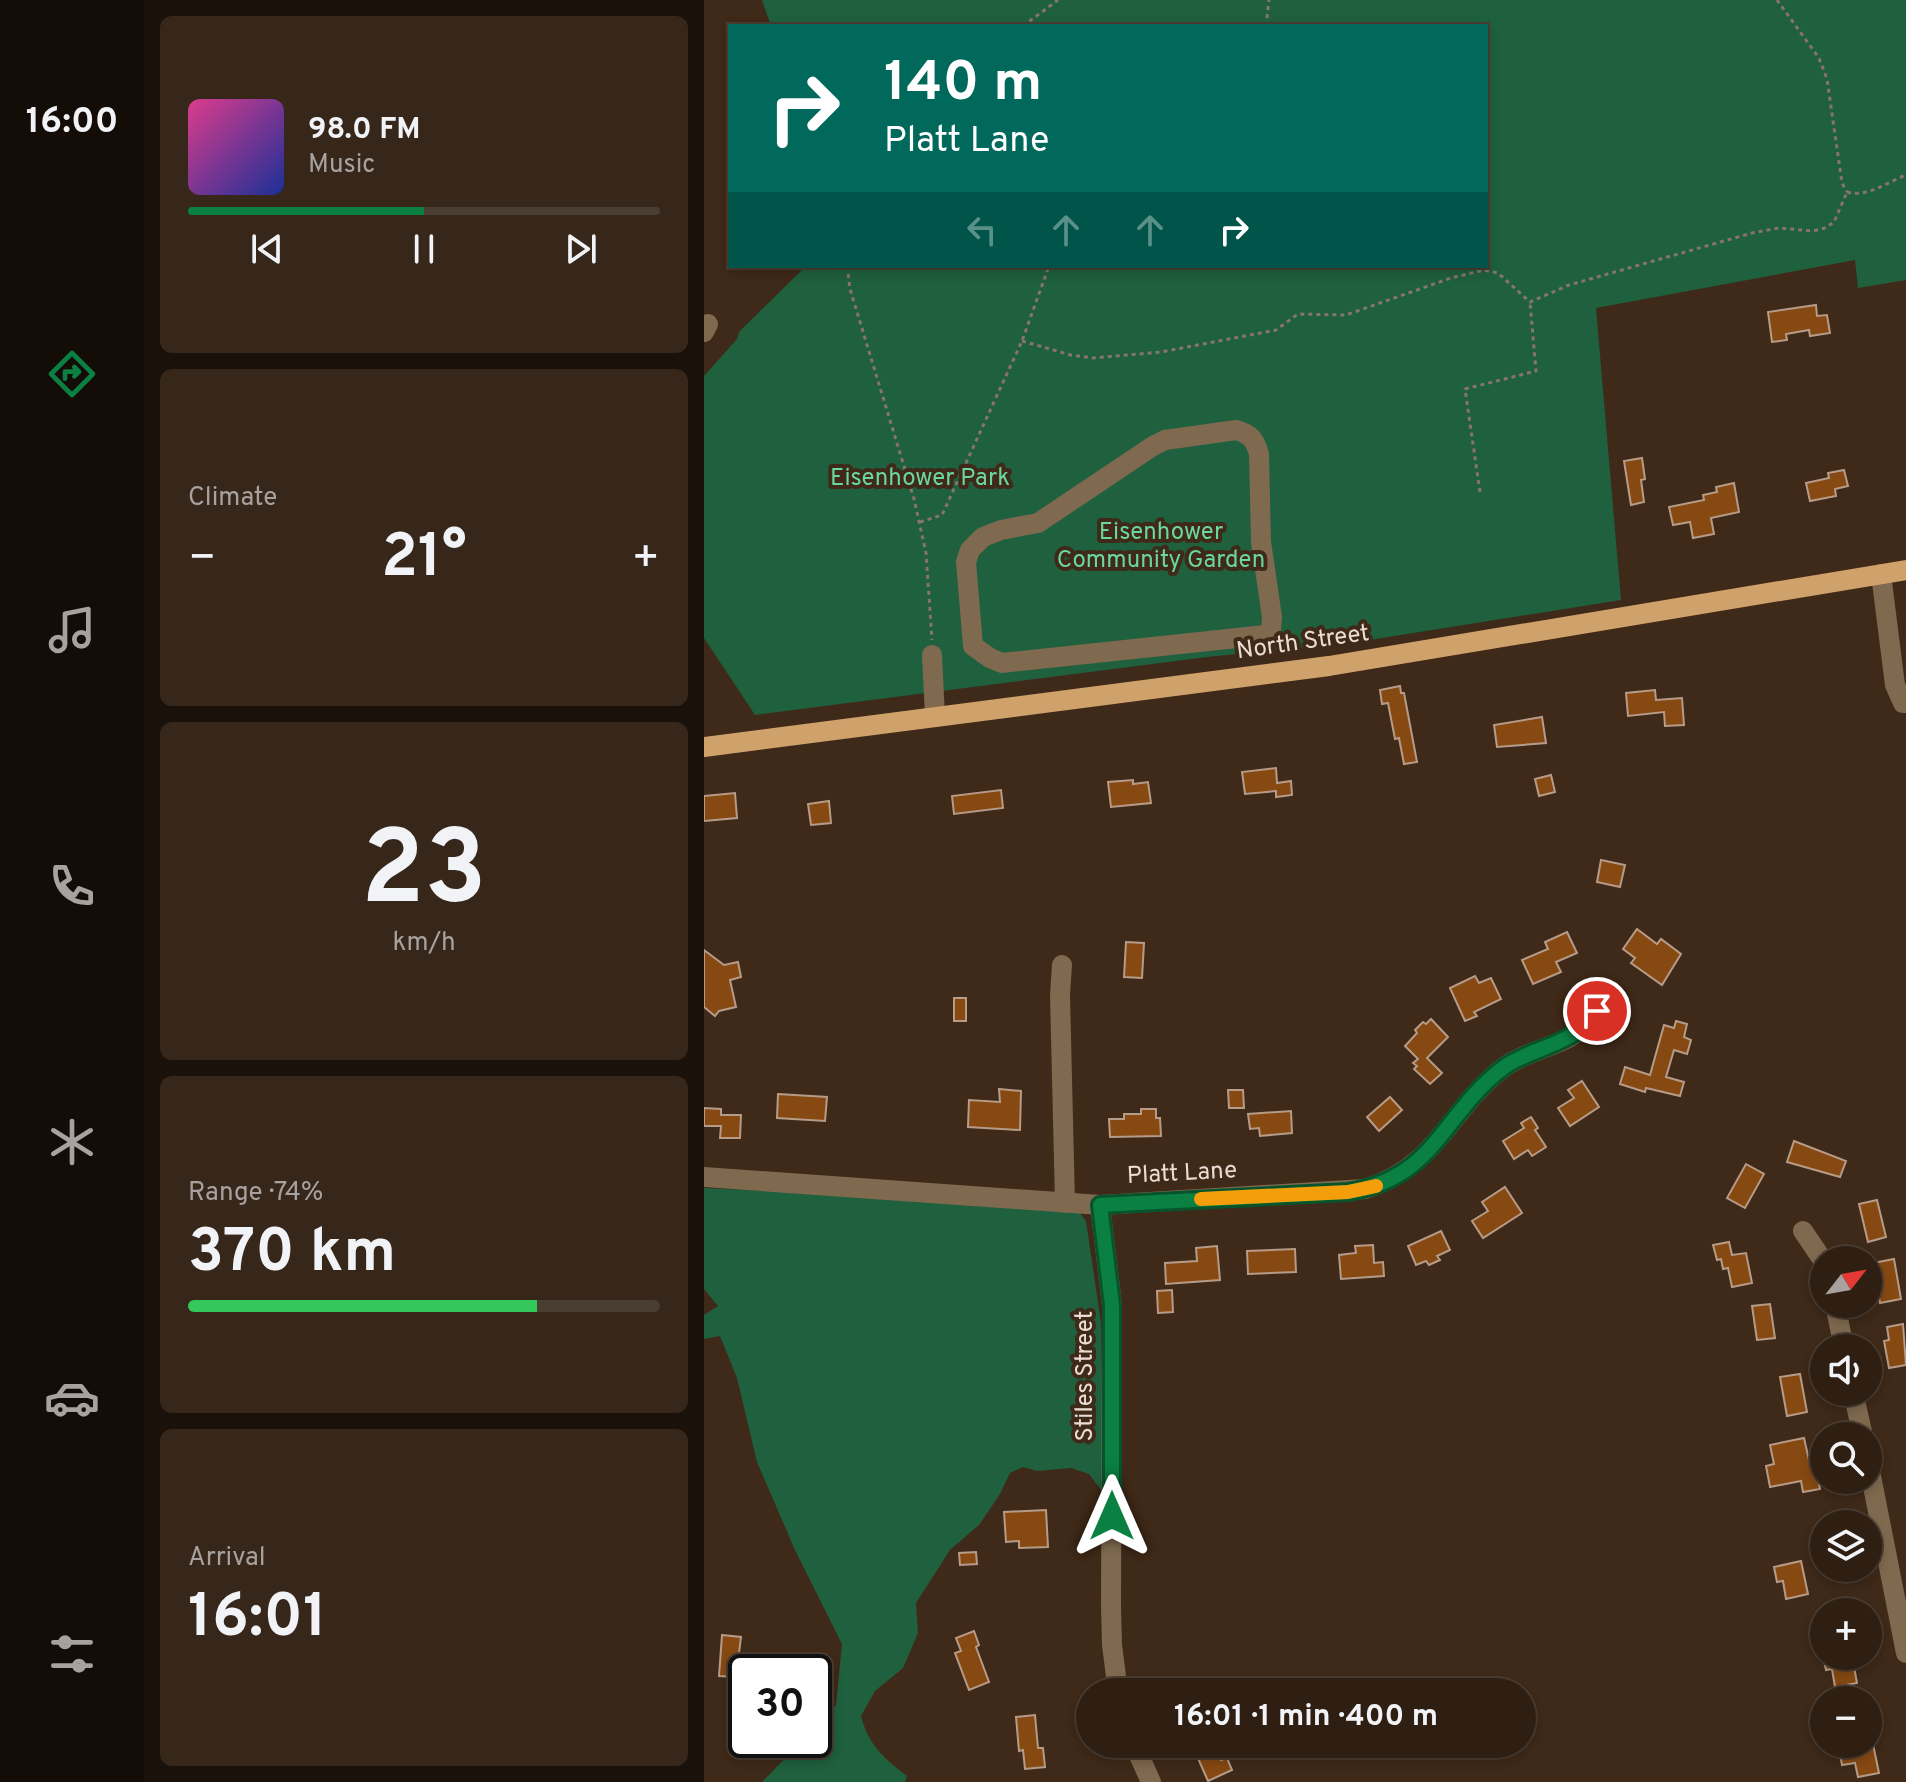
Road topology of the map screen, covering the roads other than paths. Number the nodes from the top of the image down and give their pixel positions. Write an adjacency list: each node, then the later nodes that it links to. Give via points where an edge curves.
1 (1906, 570): 2 (main road, North Street)
2 (1881, 574): 5 (street, via 1895,685); 6 (main road, North Street, via 1329,666)
3 (967, 589): 3 (street, via 973,646 1002,663 1265,635 1272,617 1255,440 1236,430 1153,446 1038,523 983,537 966,562)
4 (932, 655): 6 (street)
5 (1906, 703)
6 (935, 717): 7 (main road, North Street)
7 (704, 747)
8 (1062, 965): 11 (street)
9 (1597, 1011): 12 (street, Platt Lane, via 1571,1036 1496,1073 1424,1156 1384,1183 1348,1192)
10 (704, 1177): 11 (street, Platt Lane)
11 (1065, 1203): 12 (street, Platt Lane)
12 (1100, 1205): 17 (street, Stiles Street, via 1112,1305 1111,1607)
13 (1803, 1231): 14 (street)
14 (1813, 1246)
15 (1875, 1494): 16 (street)
16 (1906, 1653)
17 (1116, 1678)
18 (1140, 1758): 19 (street)
19 (1151, 1782)

